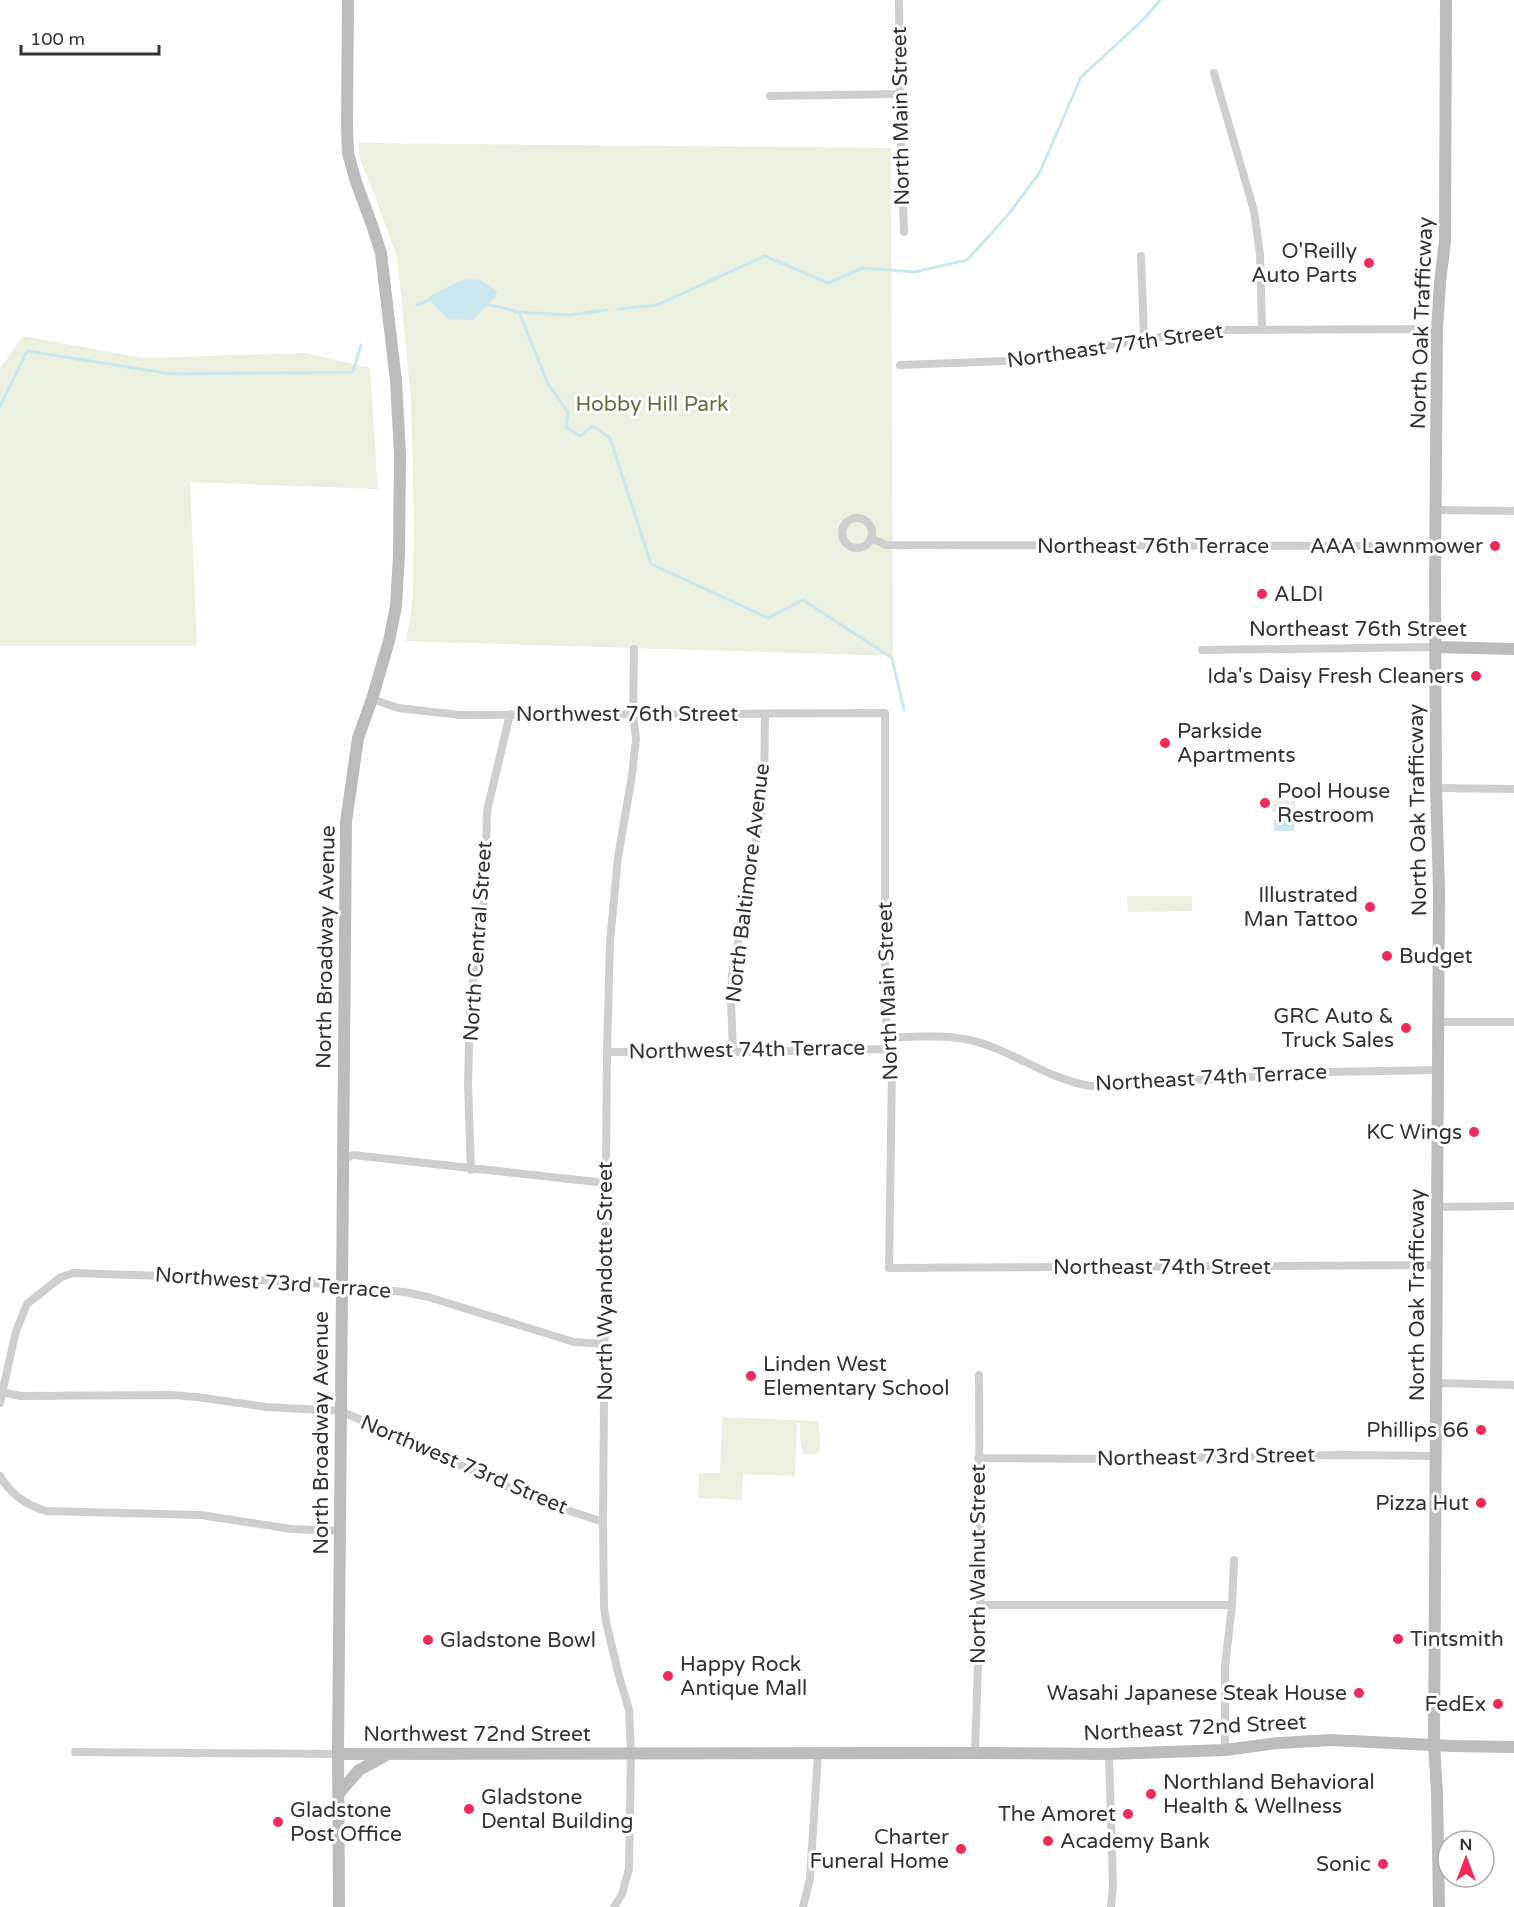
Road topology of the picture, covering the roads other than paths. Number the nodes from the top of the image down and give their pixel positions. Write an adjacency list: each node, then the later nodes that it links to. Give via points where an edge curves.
1 (348, 0): 21 (main road, North Broadway Avenue, via 348,153 381,253 400,454 396,606)
2 (900, 0): 5 (street, North Main Street)
3 (1446, 0): 9 (main road, North Oak Trafficway, via 1445,241)
4 (1214, 73): 10 (street, via 1254,211 1260,255)
5 (900, 94): 6 (street); 7 (street, North Main Street)
6 (770, 96)
7 (904, 232)
8 (1141, 256): 11 (street)
9 (1437, 329): 10 (street, Northeast 77th Street); 13 (main road, North Oak Trafficway)
10 (1262, 330): 11 (street, Northeast 77th Street, via 1217,330)
11 (1144, 339): 12 (street, Northeast 77th Street, via 1031,360)
12 (900, 365)
13 (1436, 510): 14 (street); 16 (main road, North Oak Trafficway)
14 (1514, 511)
15 (871, 538): 16 (street, Northeast 76th Terrace, via 886,545)
16 (1437, 546): 17 (main road, North Oak Trafficway)
17 (1436, 647): 19 (main road, Northeast 76th Street); 20 (street, Northeast 76th Street); 26 (main road, North Oak Trafficway)
18 (634, 649): 24 (street, North Wyandotte Street)
19 (1514, 649)
20 (1202, 650)
21 (372, 699): 23 (street, Northwest 76th Street, via 398,708 437,713); 35 (main road, North Broadway Avenue, via 358,738 346,822)
22 (885, 713): 25 (street, Northwest 76th Street); 30 (street, North Main Street)
23 (510, 714): 24 (street, Northwest 76th Street); 36 (street, North Central Street, via 487,811 485,891 470,1006)
24 (633, 714): 25 (street, Northwest 76th Street); 32 (street, North Wyandotte Street, via 636,739 610,942)
25 (765, 714): 33 (street, North Baltimore Avenue, via 761,814 732,975)
26 (1436, 788): 27 (street); 28 (main road, North Oak Trafficway)
27 (1514, 789)
28 (1438, 1022): 29 (street); 34 (main road, North Oak Trafficway)
29 (1514, 1022)
30 (887, 1038): 31 (street, North Main Street); 34 (street, Northeast 74th Terrace, via 944,1036 971,1040 1071,1083 1090,1086)
31 (887, 1049): 33 (street, Northwest 74th Terrace); 41 (street, North Main Street, via 892,1069)
32 (607, 1052): 33 (street, Northwest 74th Terrace); 37 (street, North Wyandotte Street)
33 (733, 1052)
34 (1437, 1070): 39 (main road, North Oak Trafficway)
35 (344, 1159): 36 (street, via 353,1155); 42 (main road, North Broadway Avenue)
36 (471, 1170): 37 (street)
37 (606, 1183): 43 (street, North Wyandotte Street)
38 (1514, 1206): 39 (street)
39 (1437, 1207): 40 (main road, North Oak Trafficway)
40 (1436, 1265): 41 (street, Northeast 74th Street); 45 (main road, North Oak Trafficway)
41 (889, 1268)
42 (342, 1285): 43 (street, Northwest 73rd Terrace, via 420,1295 574,1342); 47 (street, Northwest 73rd Terrace, via 79,1273 61,1277 27,1304 16,1331); 49 (main road, North Broadway Avenue)
43 (605, 1344): 53 (street, North Wyandotte Street)
44 (978, 1375): 51 (street, North Walnut Street)
45 (1436, 1383): 46 (street); 50 (main road, North Oak Trafficway)
46 (1514, 1385)
47 (2, 1392): 48 (street, Northwest 73rd Terrace); 49 (street, Northwest 73rd Street, via 20,1396 171,1395 266,1407)
48 (0, 1403)
49 (341, 1411): 53 (street, Northwest 73rd Street, via 537,1500); 54 (main road, North Broadway Avenue)
50 (1435, 1456): 51 (street, Northeast 73rd Street); 58 (main road, North Oak Trafficway)
51 (978, 1458): 56 (street, North Walnut Street)
52 (0, 1476): 54 (street, via 24,1502 46,1511 201,1515)
53 (603, 1522): 62 (street, North Wyandotte Street, via 606,1622 630,1710)
54 (340, 1531): 66 (main road, North Broadway Avenue)
55 (1234, 1560): 57 (street)
56 (980, 1605): 57 (street); 65 (street, North Walnut Street)
57 (1232, 1605): 60 (street, via 1225,1667)
58 (1434, 1745): 59 (main road, Northeast 72nd Street); 60 (main road, Northeast 72nd Street, via 1332,1740); 74 (main road, North Oak Trafficway)
59 (1514, 1747)
60 (1225, 1750): 68 (main road, Northeast 72nd Street)
61 (75, 1752): 66 (street, Northwest 72nd Street)
62 (632, 1753): 63 (main road, Northwest 72nd Street); 67 (main road, Northwest 72nd Street); 71 (street, North Wyandotte Street, via 630,1863)
63 (818, 1753): 64 (main road, Northwest 72nd Street); 72 (street, via 810,1879)
64 (879, 1753): 65 (main road, Northeast 72nd Street)
65 (975, 1753): 68 (main road, Northeast 72nd Street)
66 (338, 1754): 67 (main road, Northwest 72nd Street); 69 (main road, North Broadway Avenue)
67 (388, 1754): 69 (main road, via 359,1770)
68 (1109, 1754): 73 (street)
69 (340, 1792): 70 (main road, North Broadway Avenue)
70 (339, 1907)
71 (614, 1907)
72 (803, 1907)
73 (1112, 1907)
74 (1439, 1907)

